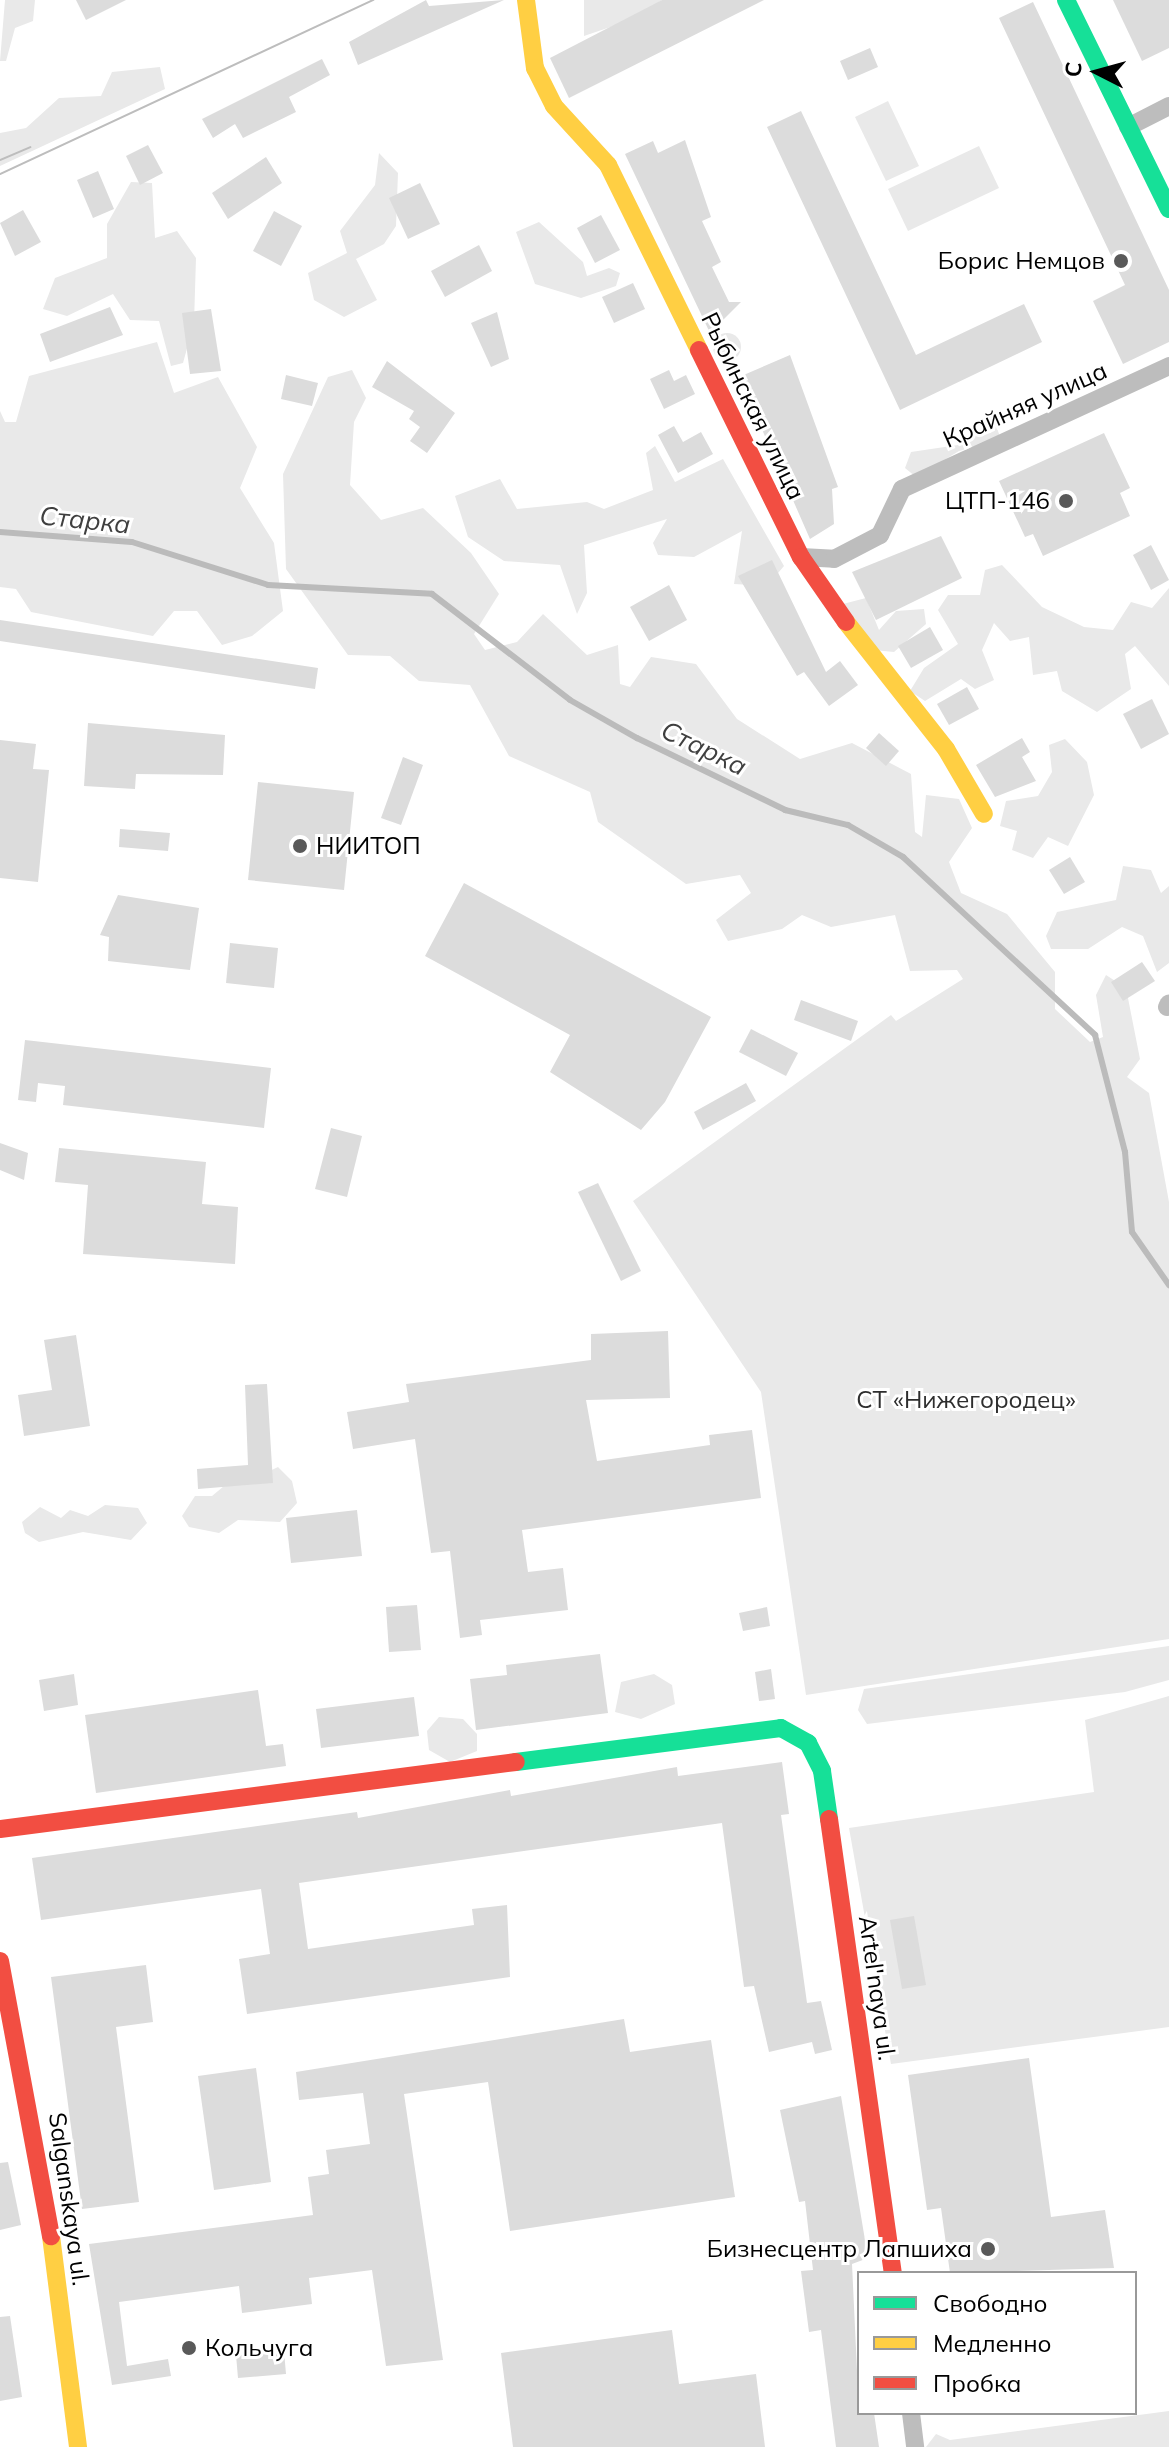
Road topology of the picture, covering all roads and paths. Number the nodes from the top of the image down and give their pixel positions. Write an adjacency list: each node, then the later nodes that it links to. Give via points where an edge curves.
1 (526, 0): 7 (street, Рыбинская улица, via 535,68 554,106 608,165)
2 (1066, 0): 4 (street)
3 (1169, 106): 4 (street)
4 (1128, 127): 5 (street)
5 (1169, 209)
6 (1169, 366): 7 (street, Крайняя улица, via 902,489 880,535 834,559)
7 (801, 557): 8 (street, Рыбинская улица, via 887,681 946,749)
8 (984, 814)
9 (4, 1833): 11 (street, Artel'naya ul., via 781,1728 808,1743 822,1771)
10 (0, 1961): 13 (street, Salganskaya ul., via 40,2153)
11 (893, 2271)
12 (911, 2415): 14 (street)
13 (78, 2447)
14 (915, 2447)

